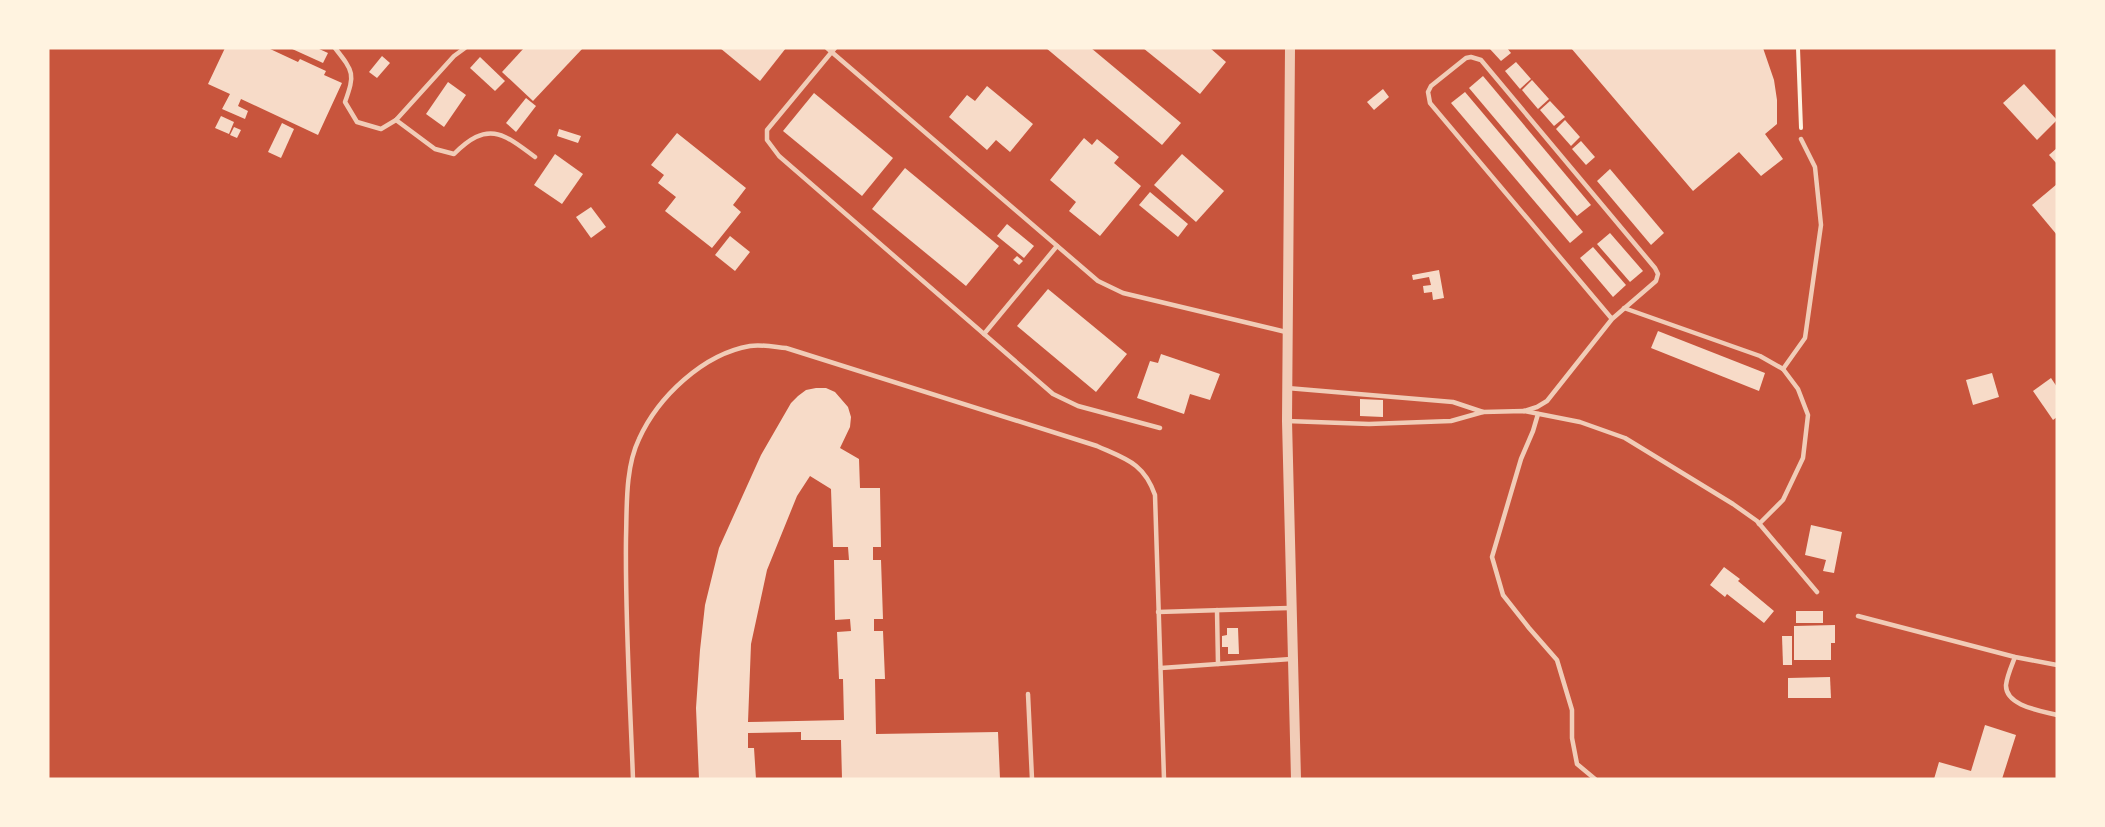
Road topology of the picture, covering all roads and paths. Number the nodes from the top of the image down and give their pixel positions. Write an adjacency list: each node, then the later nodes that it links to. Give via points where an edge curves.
1 (335, 48): 6 (lane, via 349,65 353,80 345,102 357,122 381,129)
2 (465, 48): 6 (lane)
3 (1290, 48): 12 (street)
4 (1797, 48): 7 (path)
5 (831, 49): 9 (lane); 13 (lane, via 767,130 767,140 779,156)
6 (396, 120): 8 (lane, via 435,149 454,154 470,138 488,133 510,138)
7 (1801, 139): 14 (lane, via 1815,167 1821,225 1805,339)
8 (535, 157)
9 (1057, 246): 12 (lane, via 1098,281 1123,293); 13 (lane)
10 (1624, 308): 11 (lane); 11 (lane, via 1656,281 1655,268 1481,60 1466,58 1431,86 1430,103); 14 (lane, via 1760,356)
11 (1612, 319): 17 (lane, via 1547,401)
12 (1288, 333): 15 (street)
13 (984, 334): 20 (lane, via 1053,394 1078,406)
14 (1783, 369): 21 (lane, via 1798,389 1808,415 1803,458 1783,500)
15 (1287, 388): 16 (lane, via 1453,402); 19 (street)
16 (1483, 411): 17 (lane); 19 (lane, via 1451,422)
17 (1524, 411): 18 (lane)
18 (1538, 414): 21 (lane, via 1580,422 1625,438); 38 (lane, via 1492,557 1503,595 1557,660 1572,710 1577,764)
19 (1287, 421): 23 (street)
20 (1161, 428)
21 (1759, 524): 22 (lane)
22 (1817, 592)
23 (1293, 608): 24 (lane); 28 (street)
24 (1217, 610): 25 (lane); 29 (lane)
25 (1158, 612): 31 (lane); 34 (lane, via 1155,495 1150,480 1137,464 1097,446 786,348 751,346 719,356 666,396 638,440 627,484 625,580)
26 (1858, 616): 27 (lane)
27 (2015, 657): 30 (lane); 33 (lane, via 2007,693 2023,706)
28 (1294, 659): 29 (lane); 37 (street)
29 (1218, 664): 31 (lane)
30 (2057, 665)
31 (1161, 668): 36 (lane)
32 (1028, 694): 35 (lane)
33 (2057, 715)
34 (633, 779)
35 (1032, 779)
36 (1164, 779)
37 (1296, 779)
38 (1595, 779)

